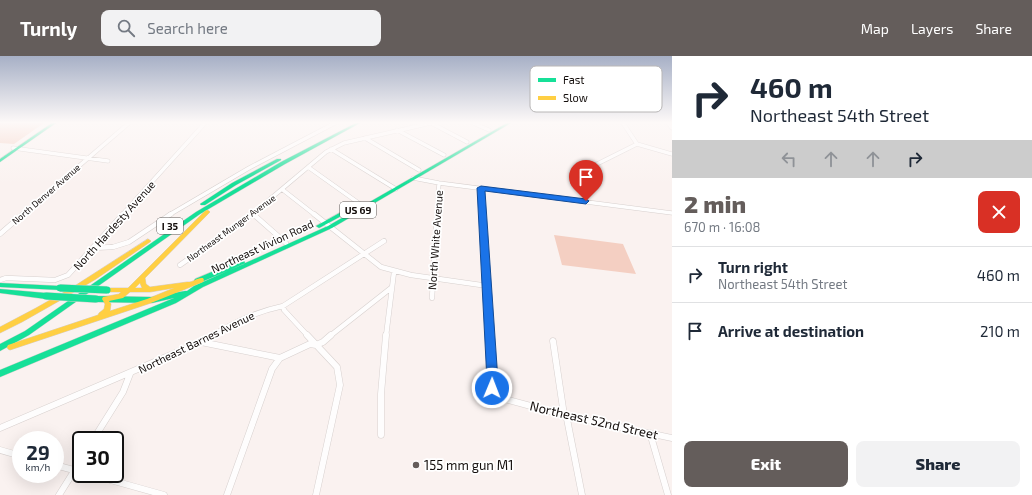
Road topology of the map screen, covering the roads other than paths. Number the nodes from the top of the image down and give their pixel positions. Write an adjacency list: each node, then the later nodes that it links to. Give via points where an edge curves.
1 (21, 143): 14 (main road)
2 (22, 143): 14 (main road)
3 (105, 143): 19 (street, North Denver Avenue)
4 (187, 143): 38 (street, North Hardesty Avenue)
5 (296, 143): 38 (street, via 190,202 129,242 113,247)
6 (310, 143): 57 (main road, I 35, via 234,184 97,276 35,313)
7 (320, 143): 29 (main road, I 35)
8 (343, 143): 15 (street, Northeast Munger Avenue)
9 (374, 143): 23 (street)
10 (422, 143): 17 (street)
11 (464, 143): 17 (main road, Northeast Vivion Road / US 69)
12 (473, 143): 24 (main road, Northeast Vivion Road / US 69)
13 (637, 144): 16 (street); 30 (street, via 588,168 584,185)
14 (15, 148): 18 (main road); 19 (street); 20 (main road)
15 (332, 149): 22 (street, Northeast Munger Avenue); 26 (street)
16 (672, 154)
17 (444, 155): 23 (main road, Northeast Vivion Road / US 69)
18 (0, 157)
19 (88, 158): 21 (street); 35 (street, North Denver Avenue)
20 (0, 161)
21 (108, 161)
22 (308, 167): 28 (street, Northeast Munger Avenue); 31 (street)
23 (419, 170): 26 (main road, Northeast Vivion Road / US 69)
24 (413, 178): 25 (street); 26 (main road, Northeast Vivion Road / US 69)
25 (439, 183): 27 (street); 43 (street, North White Avenue)
26 (393, 187): 31 (main road, Northeast Vivion Road / US 69); 34 (main road, Northeast Vivion Road / US 69)
27 (481, 188): 30 (street); 47 (street)
28 (283, 190): 33 (street, Northeast Munger Avenue); 34 (street)
29 (227, 196): 42 (main road, via 205,214); 61 (main road, I 35, via 198,213 27,333)
30 (586, 201): 32 (street)
31 (360, 204): 34 (main road, Northeast Vivion Road / US 69)
32 (672, 213)
33 (253, 214): 37 (street); 40 (street, Northeast Munger Avenue)
34 (327, 225): 37 (main road, Northeast Vivion Road / US 69); 39 (street); 45 (main road, Northeast Vivion Road / US 69)
35 (0, 234)
36 (384, 241): 39 (street, Northeast Barnes Avenue)
37 (286, 243): 45 (main road, Northeast Vivion Road / US 69)
38 (93, 248): 44 (street, North Hardesty Avenue, via 61,279)
39 (364, 254): 41 (street, via 381,267); 55 (street, Northeast Barnes Avenue)
40 (180, 265)
41 (394, 272): 43 (street); 48 (street)
42 (142, 277): 49 (main road, via 141,283 144,288); 51 (main road)
43 (432, 278): 47 (street); 52 (street, North White Avenue)
44 (0, 280)
45 (201, 283): 49 (main road, Northeast Vivion Road / US 69); 54 (main road, Northeast Vivion Road / US 69, via 178,295); 63 (main road, via 174,301)
46 (0, 285): 51 (main road, Northeast Vivion Road / US 69, bridge)
47 (488, 286): 65 (street, Northeast 52nd Street, via 494,392 501,398)
48 (391, 288): 60 (street); 69 (street, via 384,350)
49 (150, 290): 51 (main road, Northeast Vivion Road / US 69)
50 (0, 291): 53 (main road, Northeast Vivion Road / US 69, bridge)
51 (128, 291): 53 (main road, via 121,296)
52 (432, 298)
53 (104, 299): 54 (main road, Northeast Vivion Road / US 69); 56 (main road, via 108,304 107,310)
54 (149, 301): 56 (main road)
55 (283, 306): 59 (street, Northeast Barnes Avenue, via 264,310 236,322); 60 (street)
56 (99, 317): 61 (main road)
57 (1, 329)
58 (553, 341): 65 (street)
59 (201, 342): 62 (street); 64 (street, Northeast Barnes Avenue)
60 (316, 345): 62 (street, via 310,344); 78 (street, via 337,367 340,379)
61 (0, 349)
62 (280, 358): 77 (street, via 272,369)
63 (0, 374)
64 (130, 374): 66 (street, Northeast Barnes Avenue); 67 (street, via 123,392)
65 (564, 415): 68 (street, Northeast 52nd Street); 79 (street, via 567,419)
66 (0, 428)
67 (99, 431)
68 (650, 433): 70 (street, Northeast 52nd Street); 80 (street)
69 (381, 435)
70 (672, 438)
71 (0, 450): 72 (street)
72 (12, 453)
73 (72, 479): 75 (street)
74 (121, 483): 76 (street)
75 (59, 495)
76 (164, 495)
77 (227, 495)
78 (316, 495)
79 (582, 495)
80 (668, 495)

